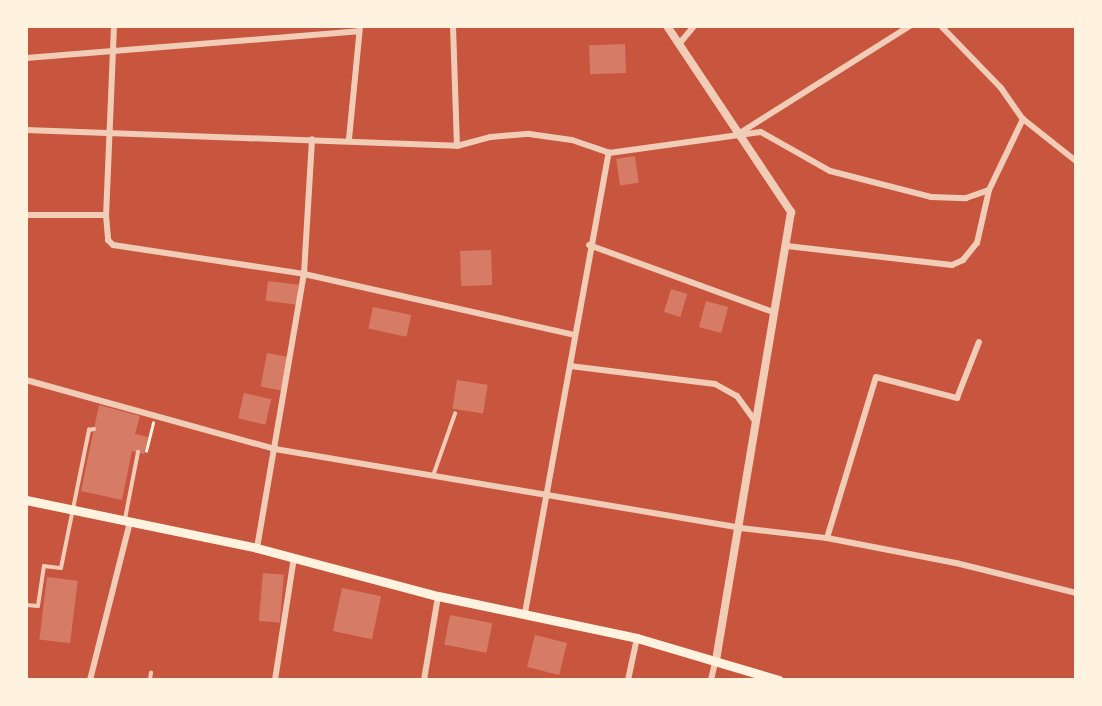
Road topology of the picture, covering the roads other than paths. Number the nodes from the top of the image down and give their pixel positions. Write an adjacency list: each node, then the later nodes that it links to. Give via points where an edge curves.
1 (114, 26): 9 (street)
2 (453, 26): 17 (street)
3 (667, 26): 8 (street)
4 (694, 26): 8 (street)
5 (911, 26): 14 (street)
6 (941, 26): 11 (street, via 1001,88)
7 (359, 29): 9 (street); 16 (street)
8 (679, 44): 14 (street)
9 (112, 54): 10 (street); 13 (street)
10 (26, 58)
11 (1023, 119): 19 (street); 20 (street)
12 (26, 130): 13 (street)
13 (111, 131): 15 (street); 22 (street)
14 (741, 132): 18 (street); 20 (street, via 768,135 830,171 874,185 930,197 966,198); 24 (street, via 788,201)
15 (312, 139): 16 (street); 25 (street)
16 (349, 139): 17 (street)
17 (457, 146): 18 (street, via 491,136 529,134 572,140)
18 (609, 153): 23 (street)
19 (1076, 161)
20 (989, 190): 24 (street, via 977,243 963,260 952,265)
21 (26, 215): 22 (street)
22 (106, 215): 25 (street, via 108,240 122,248)
23 (589, 245): 26 (street); 27 (street)
24 (787, 246): 26 (street)
25 (304, 274): 27 (street); 34 (street)
26 (773, 312): 32 (street)
27 (574, 335): 29 (street)
28 (979, 342): 42 (street, via 957,398 876,377)
29 (570, 366): 32 (street, via 716,384 737,396); 37 (street)
30 (26, 380): 34 (street)
31 (455, 414): 36 (lane)
32 (756, 422): 41 (street)
33 (94, 429): 39 (lane, via 89,430)
34 (275, 449): 36 (street); 43 (street)
35 (138, 453): 40 (lane)
36 (433, 478): 37 (street)
37 (545, 495): 41 (street); 48 (street)
38 (26, 500): 39 (main road)
39 (73, 510): 40 (main road); 47 (lane, via 61,568 44,566 38,606)
40 (127, 522): 43 (main road); 52 (street)
41 (740, 528): 42 (street); 50 (street)
42 (827, 538): 45 (street)
43 (257, 548): 44 (main road)
44 (294, 557): 46 (main road); 54 (street)
45 (1076, 593)
46 (438, 596): 48 (main road); 55 (street)
47 (26, 605)
48 (525, 613): 49 (main road)
49 (637, 638): 50 (main road); 56 (street)
50 (716, 659): 57 (street); 58 (main road)
51 (151, 673): 53 (lane)
52 (90, 680)
53 (150, 680)
54 (275, 680)
55 (424, 680)
56 (628, 680)
57 (711, 680)
58 (779, 680)

